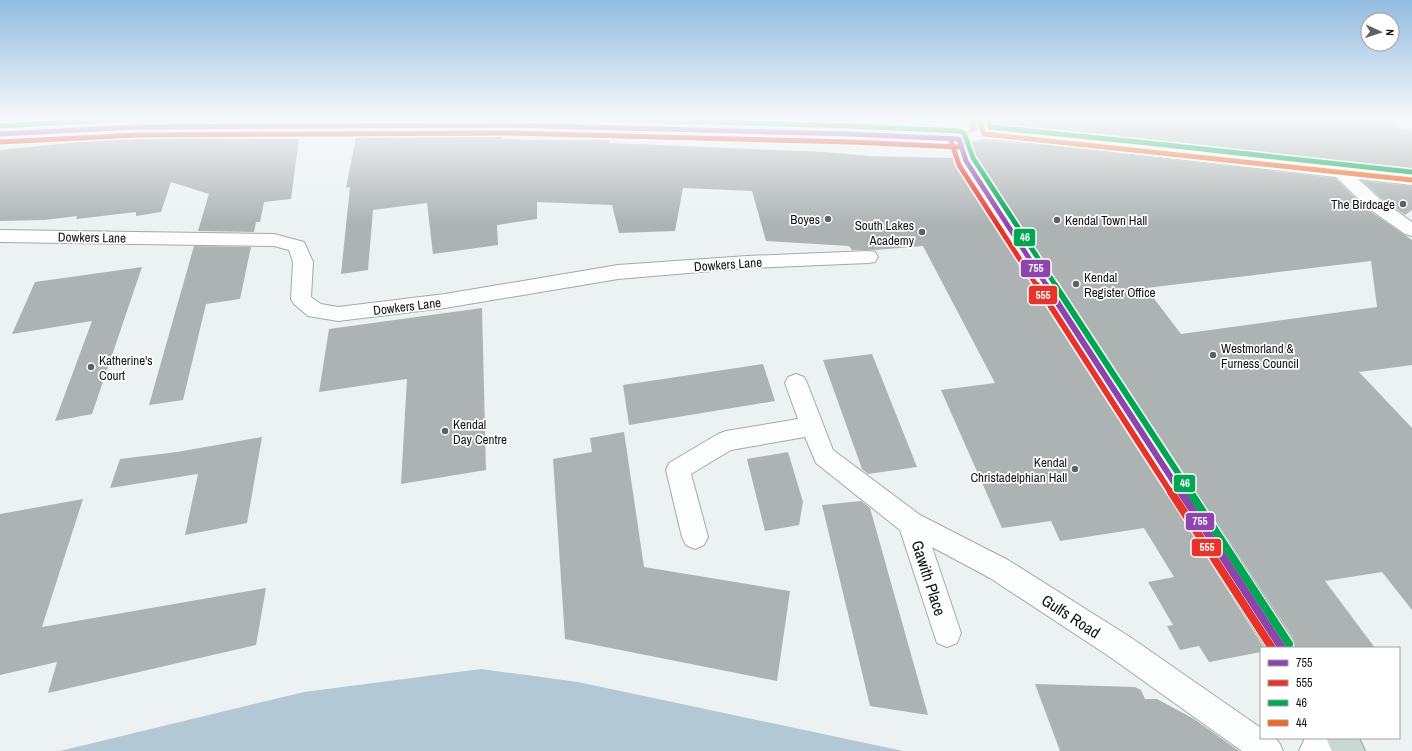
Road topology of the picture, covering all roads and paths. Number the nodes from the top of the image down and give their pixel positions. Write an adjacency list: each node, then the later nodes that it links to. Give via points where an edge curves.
1 (964, 154): 13 (highway)
2 (1171, 154): 3 (street)
3 (1342, 173): 4 (street); 5 (street, via 1357,190)
4 (1412, 180)
5 (1412, 230)
6 (0, 236): 7 (street, Dowkers Lane, via 274,240 297,246 303,262 301,299 315,312 338,314 460,299 618,272 747,262)
7 (868, 257)
8 (796, 383): 9 (street, Gulfs Road)
9 (812, 426): 10 (street, Gulfs Road, via 824,456); 11 (street, via 726,442 678,470)
10 (911, 523): 12 (street, Gawith Place); 16 (street, Gulfs Road, via 999,569 1120,647)
11 (696, 537)
12 (947, 633)
13 (1281, 647)
14 (1322, 739): 17 (street)
15 (1342, 739): 18 (highway)
16 (1268, 751)
17 (1314, 751)
18 (1350, 751)

